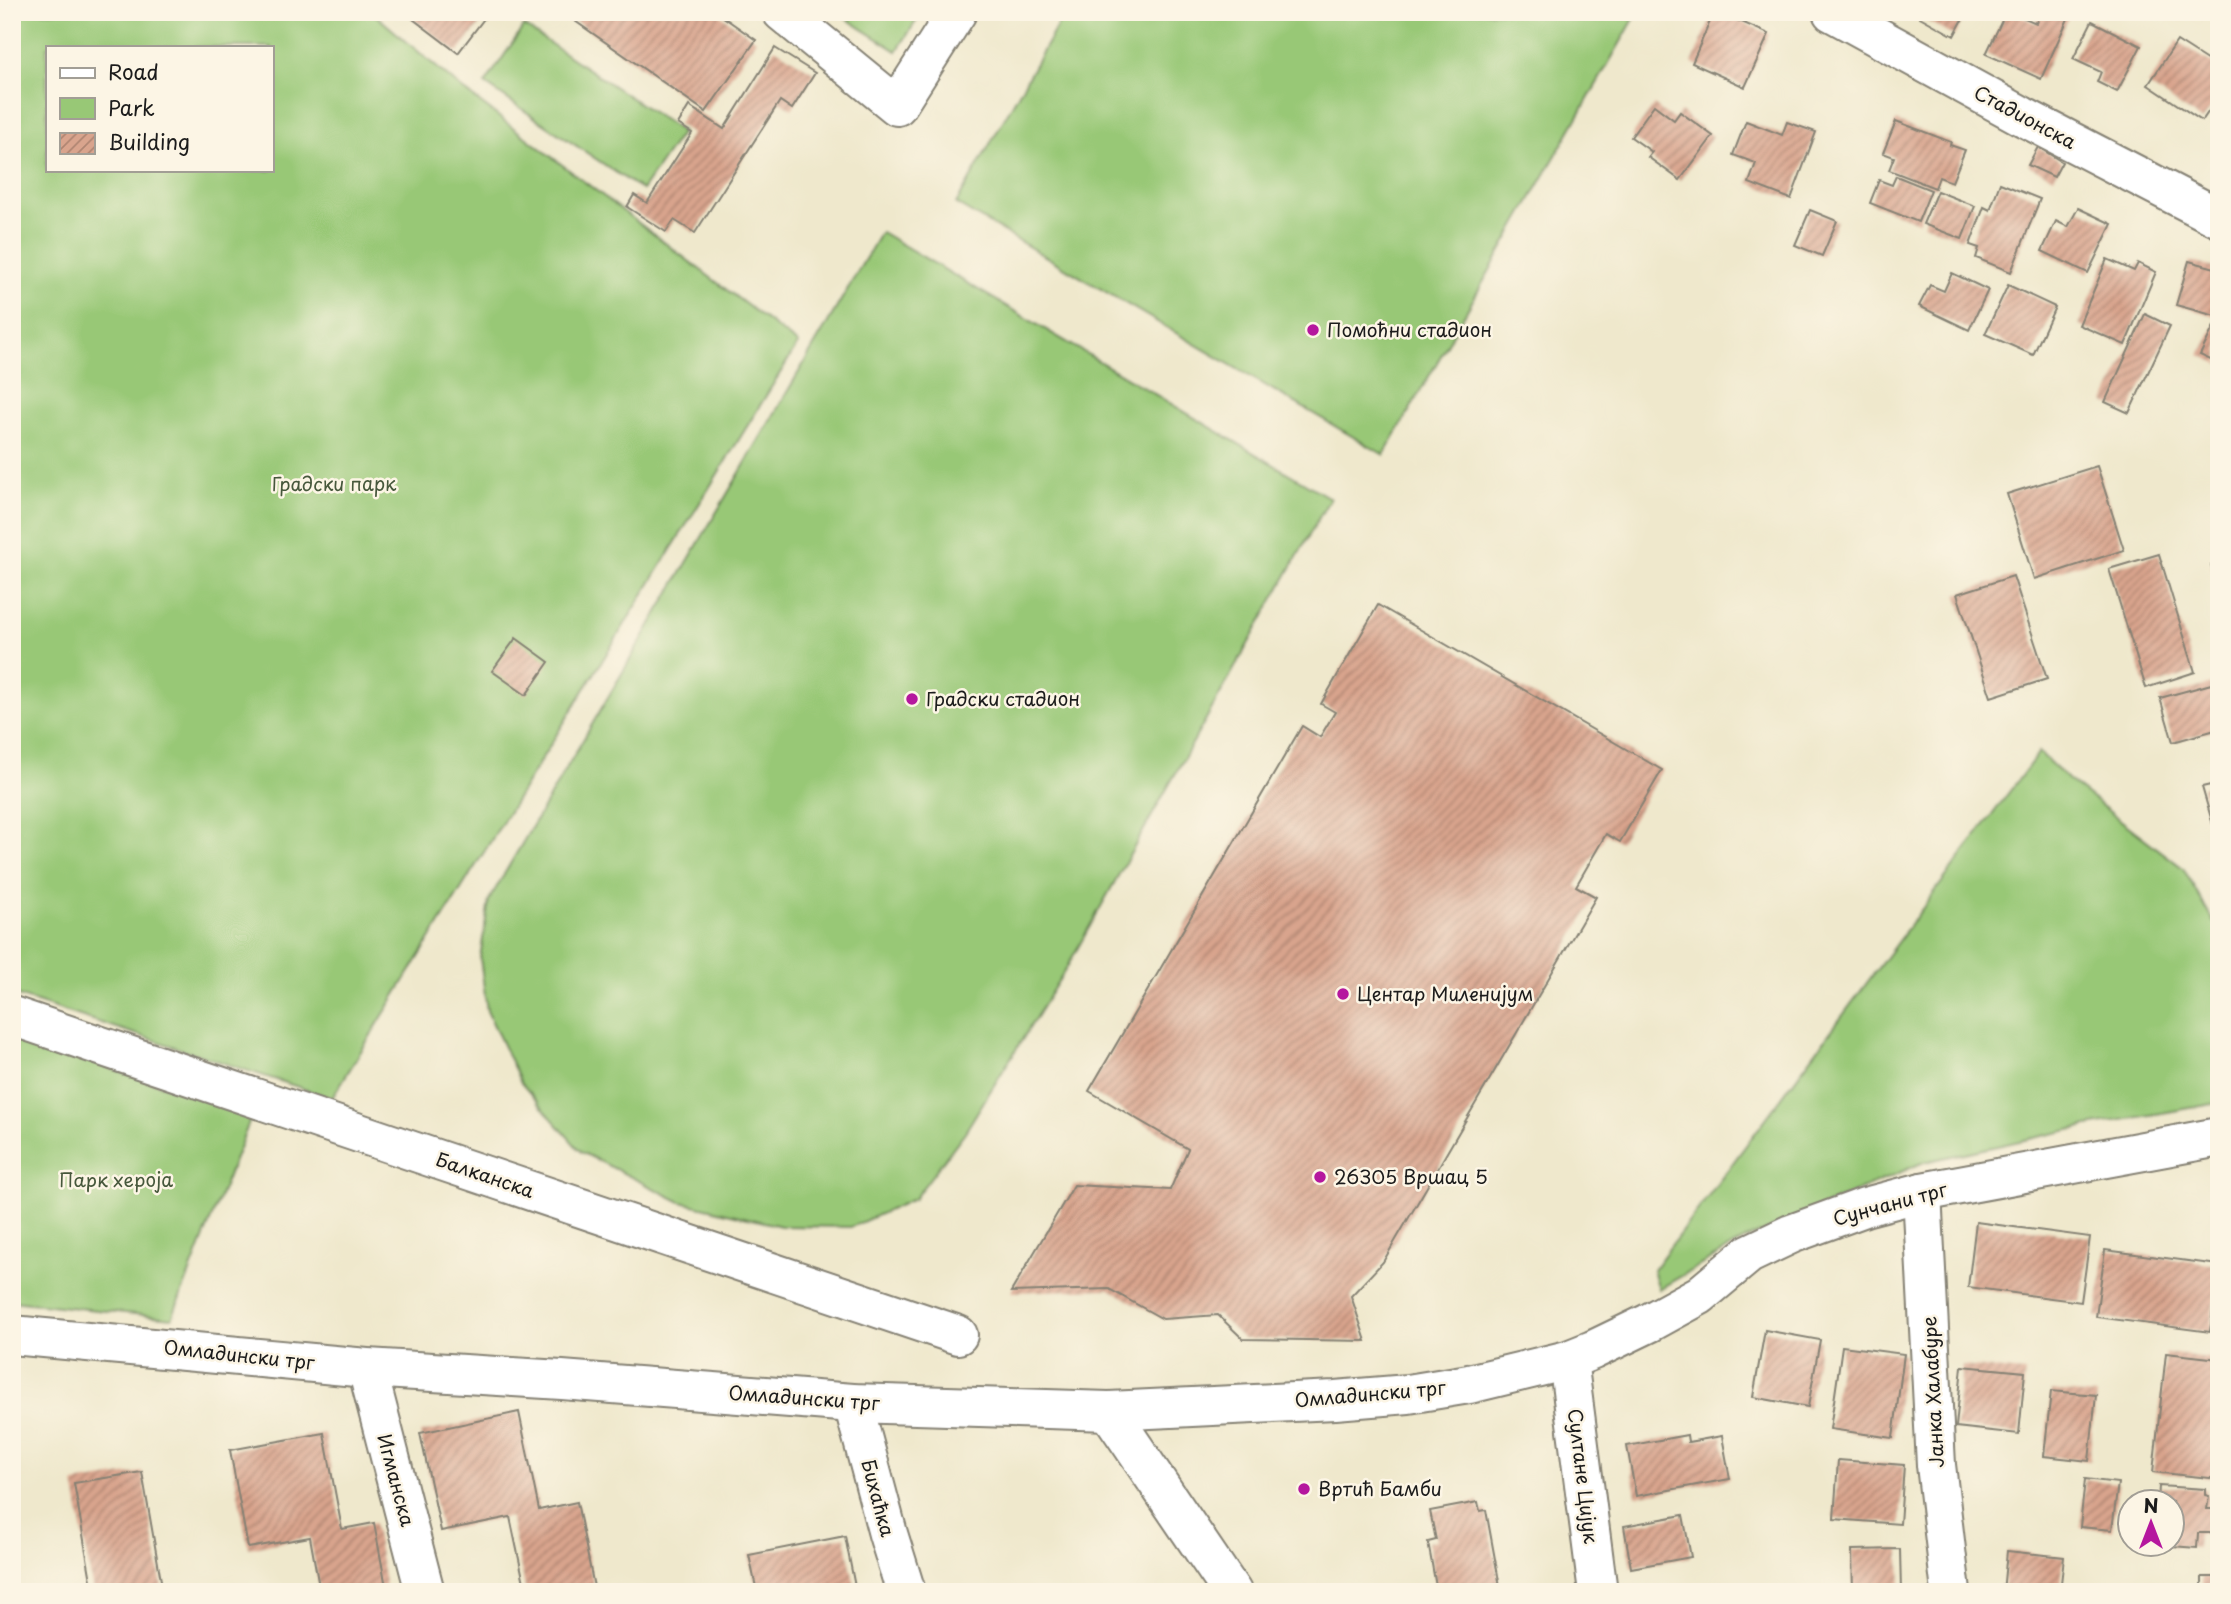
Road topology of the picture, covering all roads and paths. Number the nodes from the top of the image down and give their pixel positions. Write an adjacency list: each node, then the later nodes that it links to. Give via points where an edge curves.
1 (782, 12): 2 (street, via 897,106)
2 (957, 12)
3 (1832, 12): 4 (street, Стадионска)
4 (2219, 218)
5 (12, 1016): 9 (street, Балканска)
6 (2219, 1137): 7 (street, Сунчани трг)
7 (1922, 1192): 10 (street, Сунчани трг, via 1865,1207 1749,1254 1700,1295); 18 (street, Јанка Халабуре, via 1936,1465)
8 (12, 1335): 11 (street, Омладински трг)
9 (958, 1335)
10 (1580, 1355): 13 (street, Омладински трг, via 1469,1384 1408,1394); 17 (street, Султане Цијук)
11 (367, 1368): 12 (street, Омладински трг); 14 (street, Игманска)
12 (853, 1403): 13 (street, Омладински трг); 15 (street, Бихаћка)
13 (1109, 1411): 16 (street)
14 (425, 1592)
15 (906, 1592)
16 (1232, 1592)
17 (1598, 1592)
18 (1951, 1592)

